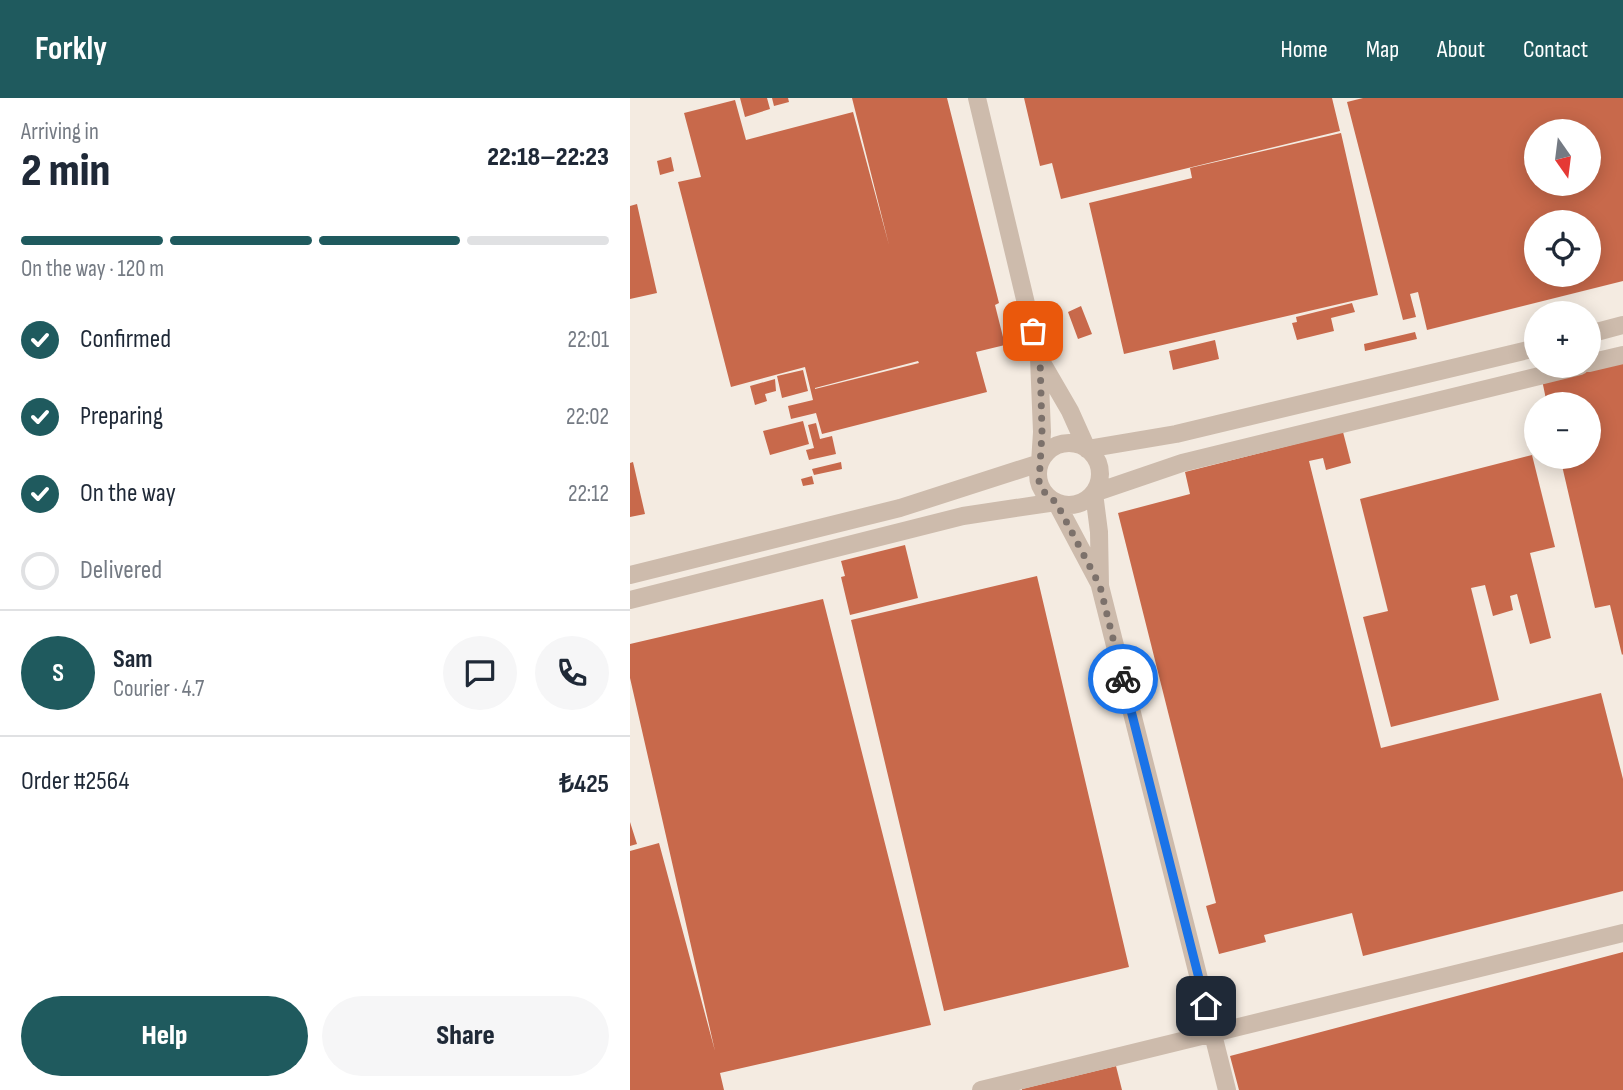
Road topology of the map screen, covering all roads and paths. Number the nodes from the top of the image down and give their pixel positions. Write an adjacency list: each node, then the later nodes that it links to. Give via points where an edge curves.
1 (977, 98): 6 (street)
2 (1623, 325): 3 (street)
3 (1601, 331)
4 (1524, 351): 9 (street)
5 (1623, 355): 7 (street)
6 (1040, 358): 11 (street); 12 (street)
7 (1601, 360)
8 (1531, 378): 10 (street)
9 (1346, 394): 10 (street); 11 (street, via 1175,435)
10 (1352, 422): 13 (street, via 1182,463)
11 (1087, 449): 12 (street, via 1063,444 1045,454); 13 (street, via 1100,471)
12 (1040, 463): 14 (street, via 1039,483); 15 (street, via 900,508)
13 (1094, 493): 14 (street, via 1074,505); 18 (street)
14 (1056, 502): 16 (street, via 963,516); 18 (street)
15 (797, 534): 16 (street); 17 (street)
16 (802, 558): 19 (street)
17 (630, 575)
18 (1100, 586): 21 (street)
19 (630, 600)
20 (1623, 933): 21 (street)
21 (1212, 1032): 22 (street); 23 (street)
22 (981, 1090)
23 (1227, 1090)

